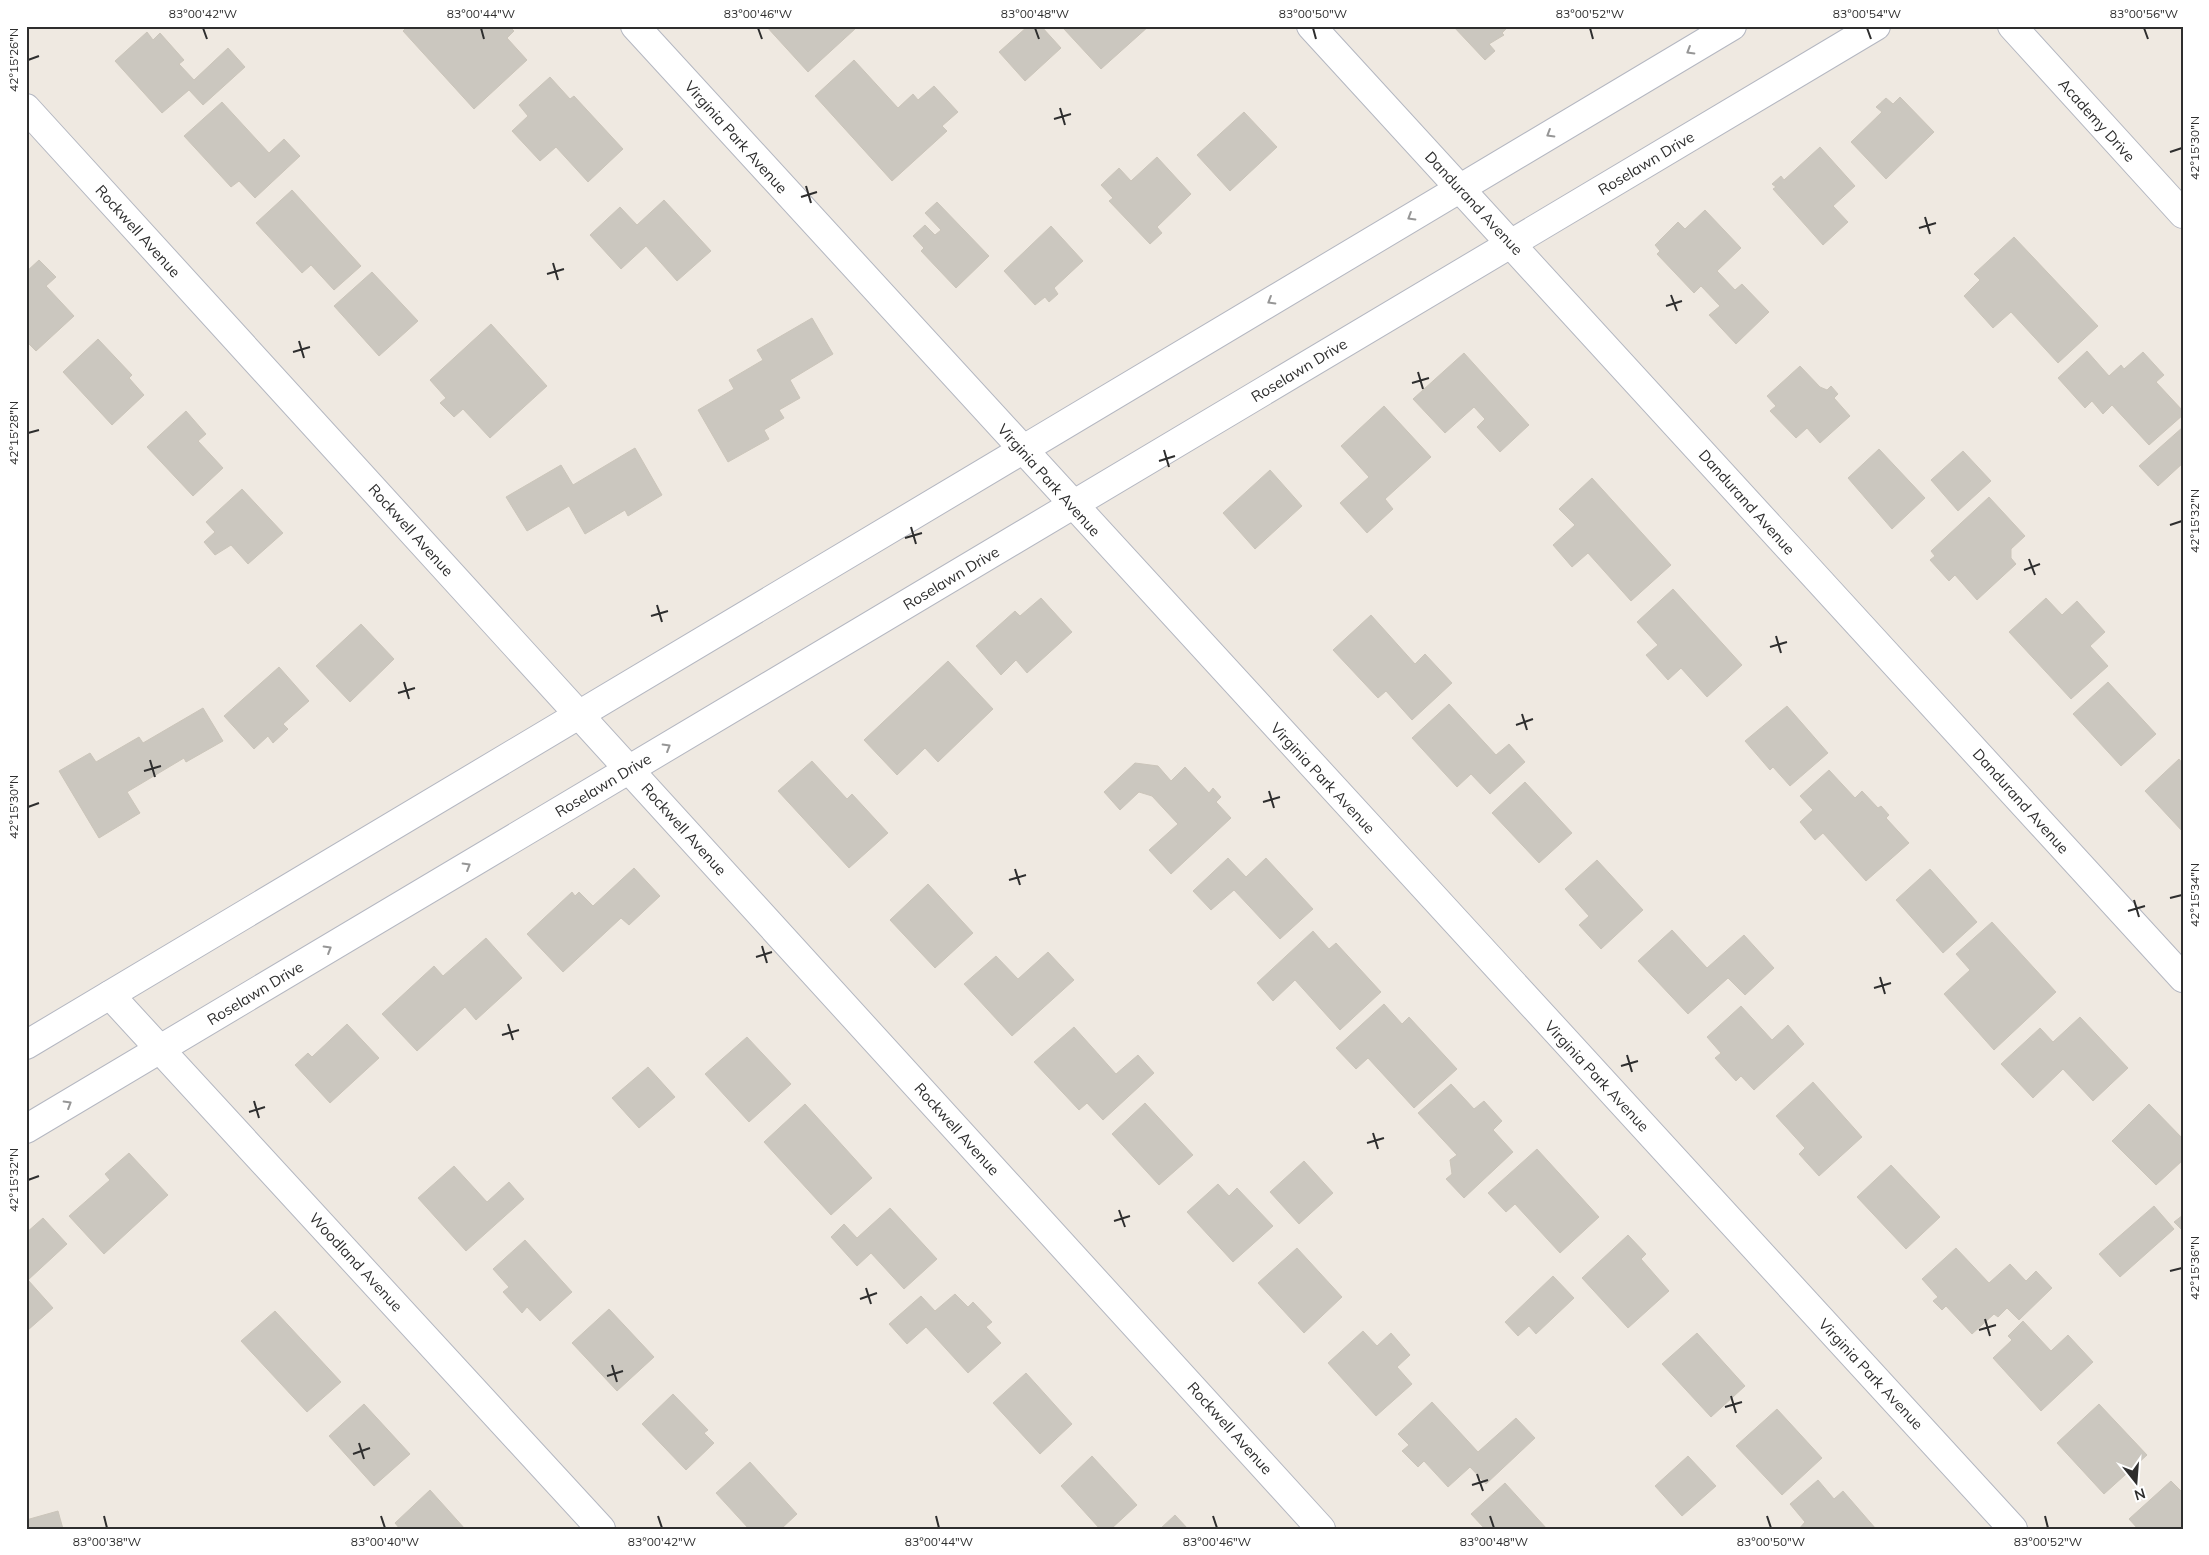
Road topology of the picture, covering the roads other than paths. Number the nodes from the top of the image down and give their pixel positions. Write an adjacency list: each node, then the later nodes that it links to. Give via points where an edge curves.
1 (635, 26): 10 (street, Virginia Park Avenue)
2 (1312, 26): 7 (street, Dandurand Avenue)
3 (1732, 26): 7 (street, one-way to 7)
4 (1876, 26): 9 (street, Roselawn Drive)
5 (2012, 26): 8 (street, Academy Drive)
6 (26, 108): 12 (street, Rockwell Avenue)
7 (1460, 188): 9 (street, Dandurand Avenue); 10 (street, one-way to 10)
8 (2183, 214)
9 (1511, 243): 11 (street, Roselawn Drive); 14 (street, Dandurand Avenue)
10 (1022, 450): 11 (street, Virginia Park Avenue); 12 (street)
11 (1072, 505): 13 (street, Roselawn Drive, one-way to 11); 21 (street, Virginia Park Avenue)
12 (579, 714): 13 (street, Rockwell Avenue); 15 (street)
13 (630, 769): 17 (street, Roselawn Drive, one-way to 13); 20 (street, Rockwell Avenue)
14 (2183, 978)
15 (110, 995): 16 (street); 17 (street, Woodland Avenue)
16 (26, 1045)
17 (160, 1049): 18 (street, Roselawn Drive, one-way to 17); 19 (street, Woodland Avenue)
18 (26, 1129)
19 (601, 1529)
20 (1321, 1529)
21 (2013, 1529)

